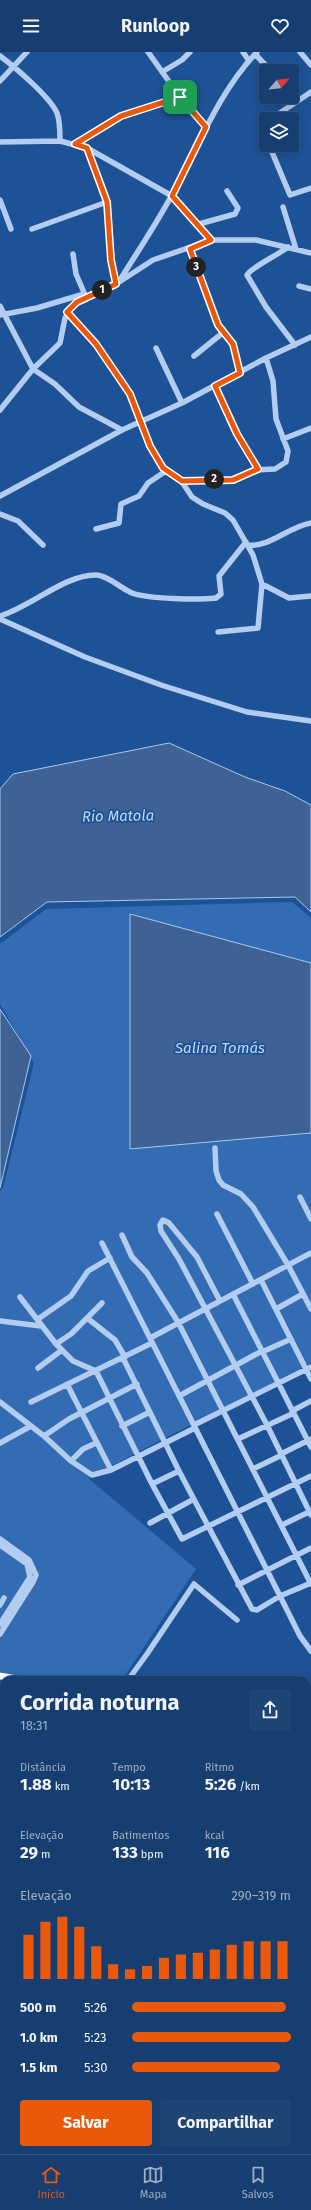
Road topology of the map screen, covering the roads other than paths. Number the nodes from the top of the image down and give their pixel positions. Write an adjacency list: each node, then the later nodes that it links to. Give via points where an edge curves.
1 (27, 52): 11 (street)
2 (148, 52): 12 (street)
3 (190, 52): 12 (street)
4 (243, 52): 8 (street)
5 (300, 52): 10 (street)
6 (256, 53): 8 (street); 9 (street)
7 (0, 56): 11 (street)
8 (249, 61): 19 (street, via 230,86)
9 (265, 64)
10 (311, 65)
11 (14, 66): 13 (street); 20 (street, via 56,111 59,118)
12 (162, 72): 15 (street)
13 (0, 81)
14 (311, 92): 16 (street)
15 (180, 97): 19 (street); 22 (street, via 121,116)
16 (299, 100)
17 (293, 104): 18 (street)
18 (281, 112)
19 (206, 127): 27 (street)
20 (60, 141): 21 (street); 22 (street)
21 (0, 142)
22 (75, 144): 23 (street)
23 (87, 148): 27 (street); 29 (street)
24 (272, 152): 25 (street, via 290,195)
25 (311, 188)
26 (227, 191): 31 (street, via 238,208 235,214)
27 (172, 196): 31 (street); 40 (street)
28 (0, 200): 32 (street)
29 (107, 202): 33 (street); 40 (street, via 111,260)
30 (283, 207): 37 (street)
31 (199, 224): 34 (street)
32 (11, 229)
33 (32, 229)
34 (211, 240): 35 (street, via 256,240); 36 (street)
35 (288, 247): 37 (street); 49 (street, via 247,275 266,307)
36 (190, 249): 40 (street, via 153,260); 47 (street)
37 (296, 249): 38 (street)
38 (311, 253)
39 (73, 254): 43 (street, via 76,274)
40 (117, 283): 43 (street)
41 (299, 286): 42 (street)
42 (311, 289)
43 (85, 296): 45 (street); 46 (street)
44 (0, 306): 46 (street)
45 (67, 312): 53 (street, via 60,343); 58 (street, via 96,344 126,387 136,404)
46 (2, 315): 53 (street)
47 (222, 330): 51 (street, via 220,335); 54 (street, via 233,344)
48 (311, 337): 49 (street)
49 (295, 345): 52 (street)
50 (156, 348): 56 (street)
51 (194, 356)
52 (266, 358): 54 (street); 61 (street, via 273,380 276,419)
53 (33, 369): 57 (street); 60 (street, via 55,384 79,407)
54 (240, 373): 55 (street)
55 (215, 386): 56 (street); 62 (street, via 237,434)
56 (182, 403): 58 (street)
57 (0, 410)
58 (140, 422): 60 (street); 63 (street, via 155,455)
59 (311, 428): 61 (street)
60 (122, 430): 65 (street)
61 (283, 439): 62 (street, via 288,451 286,462 275,469)
62 (258, 469): 64 (street, via 233,480)
63 (166, 471): 64 (street); 68 (street, via 148,483 139,496 121,504 120,523)
64 (182, 481): 69 (street, via 192,497 230,516)
65 (0, 496)
66 (0, 514): 70 (street, via 18,521)
67 (311, 523): 69 (street, via 294,527 260,546)
68 (96, 529)
69 (246, 543): 71 (street); 73 (street, via 219,576 221,594 216,598 138,596 107,578 94,575 77,578)
70 (43, 545)
71 (262, 584): 72 (street, via 288,598); 74 (street, via 258,628)
72 (311, 596)
73 (0, 617): 75 (street, via 85,657 161,685 248,712)
74 (218, 632)
75 (311, 722)
76 (215, 1148): 84 (street, via 219,1180 247,1200)
77 (300, 1197): 79 (street)
78 (217, 1214): 86 (street)
79 (311, 1219)
80 (122, 1234): 98 (street, via 132,1257 147,1273)
81 (102, 1244): 83 (street)
82 (311, 1253): 84 (street)
83 (110, 1258): 96 (street, via 88,1271 71,1296); 101 (street)
84 (288, 1265): 85 (street); 88 (street)
85 (260, 1280): 86 (street); 93 (street)
86 (253, 1284): 87 (street)
87 (233, 1294): 90 (street); 104 (street)
88 (303, 1294): 93 (street); 94 (street)
89 (20, 1297): 96 (street)
90 (220, 1301): 92 (street); 92 (street, via 197,1257 171,1225 163,1220 161,1231)
91 (102, 1303): 95 (street)
92 (205, 1308): 98 (street); 106 (street)
93 (276, 1309): 100 (street)
94 (311, 1309)
95 (87, 1318): 102 (street, via 68,1337); 105 (street, via 115,1340)
96 (38, 1319): 99 (street)
97 (0, 1321): 99 (street)
98 (178, 1322): 101 (street); 111 (street)
99 (41, 1326): 102 (street)
100 (291, 1339): 104 (street); 108 (street)
101 (151, 1341): 105 (street); 115 (street)
102 (56, 1344): 103 (street)
103 (62, 1350): 107 (street); 109 (street, via 76,1364)
104 (262, 1352): 106 (street); 112 (street)
105 (124, 1357): 109 (street); 114 (street)
106 (236, 1365): 111 (street); 116 (street)
107 (38, 1368)
108 (309, 1368): 110 (street); 112 (street)
109 (96, 1371): 113 (street); 117 (street)
110 (311, 1379)
111 (208, 1381): 115 (street); 121 (street)
112 (278, 1383): 116 (street); 124 (street)
113 (67, 1384): 120 (street); 122 (street)
114 (137, 1384): 117 (street); 123 (street)
115 (179, 1396): 128 (street)
116 (252, 1396): 121 (street); 125 (street)
117 (108, 1398): 122 (street); 127 (street)
118 (311, 1401): 124 (street)
119 (0, 1402): 126 (street)
120 (31, 1402)
121 (223, 1410): 128 (street); 130 (street)
122 (81, 1412): 129 (street); 133 (street)
123 (150, 1412): 127 (street); 132 (street)
124 (293, 1412): 125 (street); 131 (street)
125 (267, 1425): 130 (street); 136 (street)
126 (31, 1426): 129 (street); 134 (street)
127 (122, 1426): 137 (street)
128 (194, 1426): 132 (street); 148 (street)
129 (44, 1436): 138 (street)
130 (238, 1439): 139 (street)
131 (309, 1439): 135 (street); 136 (street)
132 (166, 1442): 137 (street); 141 (street)
133 (96, 1443): 138 (street); 140 (street)
134 (0, 1444)
135 (311, 1447)
136 (282, 1454): 139 (street); 144 (street)
137 (138, 1456): 140 (street); 143 (street)
138 (70, 1461): 140 (street, via 92,1475)
139 (253, 1469): 145 (street)
140 (111, 1470)
141 (179, 1470): 143 (street); 146 (street)
142 (311, 1476): 144 (street)
143 (152, 1484): 149 (street)
144 (296, 1484): 145 (street); 147 (street)
145 (268, 1498): 148 (street); 151 (street)
146 (194, 1499): 149 (street); 152 (street)
147 (310, 1512): 151 (street)
148 (237, 1513): 152 (street); 157 (street)
149 (167, 1514): 150 (street); 152 (street, via 182,1539)
150 (150, 1523)
151 (282, 1525): 156 (street)
152 (208, 1526): 159 (street)
153 (0, 1539): 165 (street, via 29,1560 36,1575)
154 (0, 1545): 164 (street, via 27,1564 30,1577)
155 (311, 1548): 156 (street)
156 (297, 1555): 157 (street); 158 (street)
157 (267, 1570): 159 (street); 160 (street)
158 (311, 1583): 160 (street)
159 (238, 1585): 160 (street, via 255,1610)
160 (280, 1596): 166 (street, via 300,1636)
161 (4, 1598): 162 (street)
162 (0, 1605)
163 (237, 1620): 167 (street, via 194,1584)
164 (0, 1624)
165 (0, 1634)
166 (311, 1651)
167 (131, 1676)

